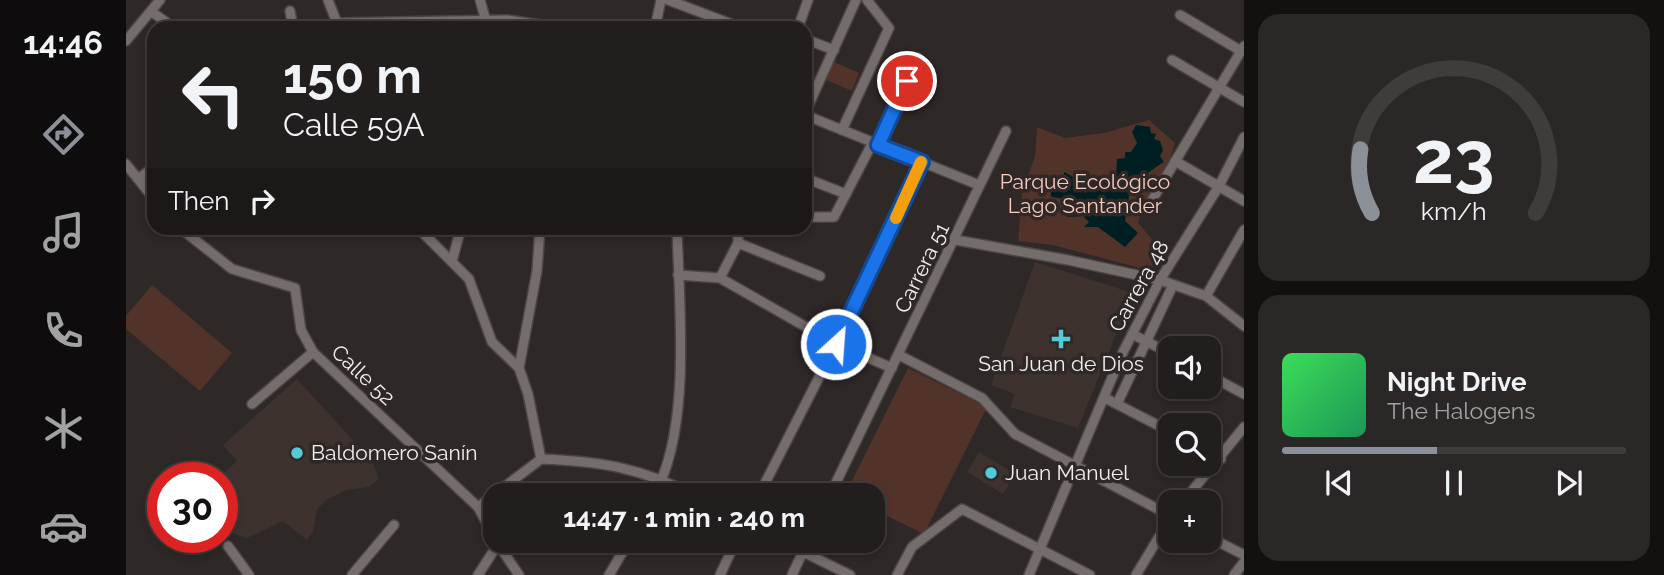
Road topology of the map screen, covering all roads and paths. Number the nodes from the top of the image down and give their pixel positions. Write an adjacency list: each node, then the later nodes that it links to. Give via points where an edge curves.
1 (160, 0): 10 (street)
2 (328, 0): 14 (street)
3 (480, 0): 15 (street)
4 (661, 0): 16 (street)
5 (668, 0): 17 (street)
6 (808, 0): 18 (street)
7 (856, 0): 22 (street)
8 (867, 0): 29 (street, via 889,28)
9 (289, 11): 13 (street)
10 (152, 12): 12 (street); 19 (street)
11 (1180, 15): 21 (street)
12 (164, 21)
13 (291, 21)
14 (336, 21)
15 (485, 21)
16 (656, 21)
17 (724, 21)
18 (800, 21)
19 (126, 41)
20 (812, 42): 22 (street)
21 (1243, 48): 25 (street)
22 (834, 50): 26 (street)
23 (918, 58): 31 (street)
24 (1172, 60): 25 (street)
25 (1218, 87): 27 (street); 33 (street)
26 (812, 99)
27 (1244, 102)
28 (812, 117): 29 (street)
29 (842, 130): 31 (street)
30 (1006, 131): 39 (street, Carrera 51)
31 (876, 144): 34 (street); 42 (street)
32 (1242, 144): 40 (street, Carrera 48)
33 (1175, 161): 40 (street); 44 (street)
34 (922, 162): 39 (street); 66 (street)
35 (126, 164): 37 (street)
36 (147, 172): 37 (street)
37 (138, 178): 41 (street)
38 (812, 181): 42 (street)
39 (979, 185): 53 (street, Carrera 51)
40 (1219, 186): 43 (street); 60 (street, Carrera 48)
41 (147, 190)
42 (846, 194): 45 (street, via 832,219)
43 (1244, 201)
44 (1148, 207)
45 (812, 218)
46 (1244, 230): 55 (street)
47 (189, 235): 68 (street, Calle 52, via 232,269 295,288 301,330)
48 (429, 235): 56 (street)
49 (459, 235): 56 (street)
50 (540, 235): 70 (street)
51 (677, 235): 57 (street)
52 (738, 235): 54 (street)
53 (956, 240): 60 (street); 69 (street, Carrera 51)
54 (738, 243): 58 (street); 59 (street)
55 (1240, 247): 62 (street)
56 (452, 261): 70 (street, via 469,279 492,342)
57 (678, 275): 59 (street); 83 (street, via 679,419)
58 (820, 276)
59 (720, 278): 66 (street)
60 (1160, 280): 61 (street); 64 (street, Carrera 48)
61 (1173, 285): 62 (street); 65 (street)
62 (1206, 296): 63 (street)
63 (1244, 326)
64 (1132, 334): 65 (street); 74 (street, Carrera 48)
65 (1146, 341): 67 (street); 76 (street)
66 (836, 344): 71 (street); 86 (street)
67 (1158, 347)
68 (313, 352): 75 (street); 89 (street, Calle 52)
69 (899, 355): 71 (street, Carrera 51); 81 (street, via 982,398 1015,434)
70 (519, 368): 79 (street)
71 (892, 368): 87 (street, Carrera 51)
72 (1221, 382): 73 (street)
73 (1244, 394)
74 (1105, 398): 76 (street); 81 (street, Carrera 48)
75 (252, 404)
76 (1117, 404): 77 (street)
77 (1158, 425)
78 (1244, 428): 80 (street)
79 (541, 459): 83 (street, via 586,461); 89 (street)
80 (1221, 459)
81 (1076, 465): 90 (street); 95 (street, Carrera 48)
82 (1206, 476): 88 (street)
83 (663, 479): 84 (street); 85 (street)
84 (661, 483)
85 (670, 483)
86 (765, 483)
87 (836, 483)
88 (1194, 490)
89 (478, 507): 91 (street, Calle 52)
90 (1158, 510)
91 (483, 516)
92 (394, 525): 106 (street)
93 (1158, 539): 116 (street)
94 (1221, 543): 103 (street)
95 (1040, 550): 113 (street, via 962,509 912,547); 114 (street, Carrera 48); 115 (street)
96 (233, 553): 105 (street)
97 (490, 553): 107 (street)
98 (505, 553): 108 (street, Calle 52)
99 (622, 553): 109 (street)
100 (730, 553): 110 (street)
101 (802, 553): 111 (street)
102 (804, 553): 112 (street)
103 (1244, 555)
104 (1244, 562): 117 (street)
105 (249, 575)
106 (352, 575)
107 (478, 575)
108 (519, 575)
109 (610, 575)
110 (720, 575)
111 (792, 575)
112 (850, 575)
113 (897, 575)
114 (1029, 575)
115 (1090, 575)
116 (1136, 575)
117 (1234, 575)

